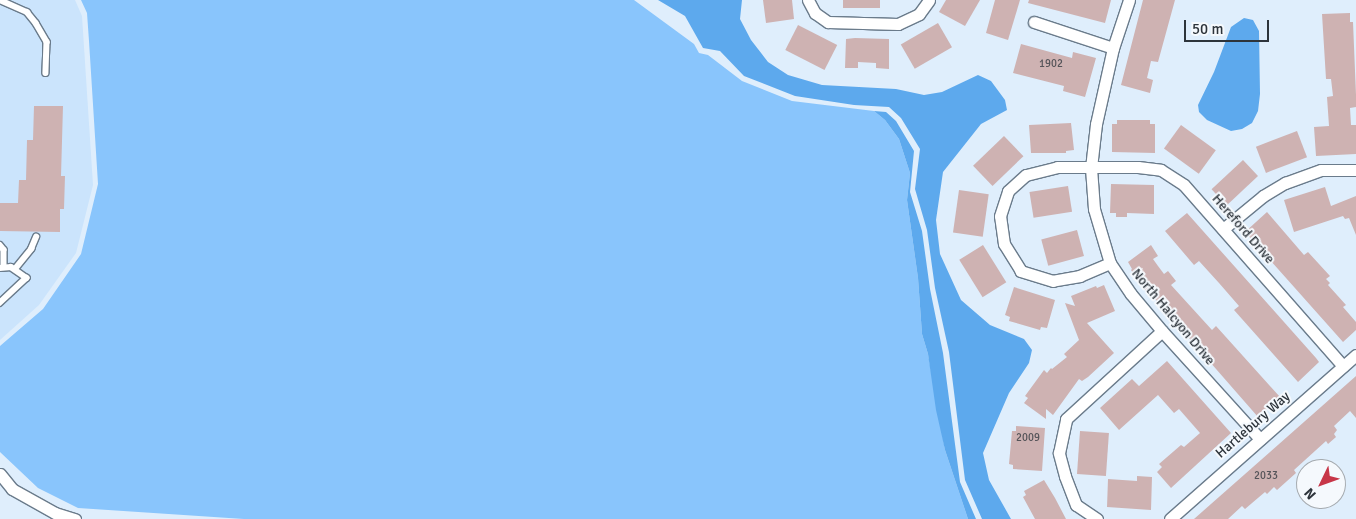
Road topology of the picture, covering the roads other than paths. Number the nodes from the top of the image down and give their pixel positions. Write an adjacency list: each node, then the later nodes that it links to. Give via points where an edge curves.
1 (0, 0): 7 (lane, via 27,12 36,23 47,42)
2 (808, 0): 3 (street, via 815,13 828,22 898,24 919,14)
3 (929, 0)
4 (1129, 0): 6 (street)
5 (1034, 22): 6 (street)
6 (1113, 48): 8 (street, via 1096,124)
7 (46, 73)
8 (1091, 168): 10 (street, Hereford Drive, via 1162,170 1184,185); 13 (street, North Halcyon Drive, via 1094,209); 13 (street, Hereford Drive, via 1057,167 1026,175 1008,191 1002,208 1004,244 1021,271 1053,281 1080,276)
9 (1356, 170): 10 (street, via 1321,170 1285,183 1263,196)
10 (1223, 229): 19 (street, Hereford Drive)
11 (36, 237): 15 (lane)
12 (0, 245): 14 (lane, via 4,250)
13 (1110, 263): 17 (street, North Halcyon Drive)
14 (2, 268): 15 (lane)
15 (15, 269): 16 (lane, via 27,278)
16 (0, 303)
17 (1162, 331): 20 (street, North Halcyon Drive); 23 (street, via 1066,419 1059,454 1064,476 1076,505)
18 (1356, 355): 19 (street, Hartlebury Way)
19 (1343, 366): 20 (street, Hartlebury Way)
20 (1260, 439): 24 (street, Hartlebury Way)
21 (0, 474): 22 (street, via 12,489 55,513)
22 (75, 519)
23 (1097, 519)
24 (1170, 519)

